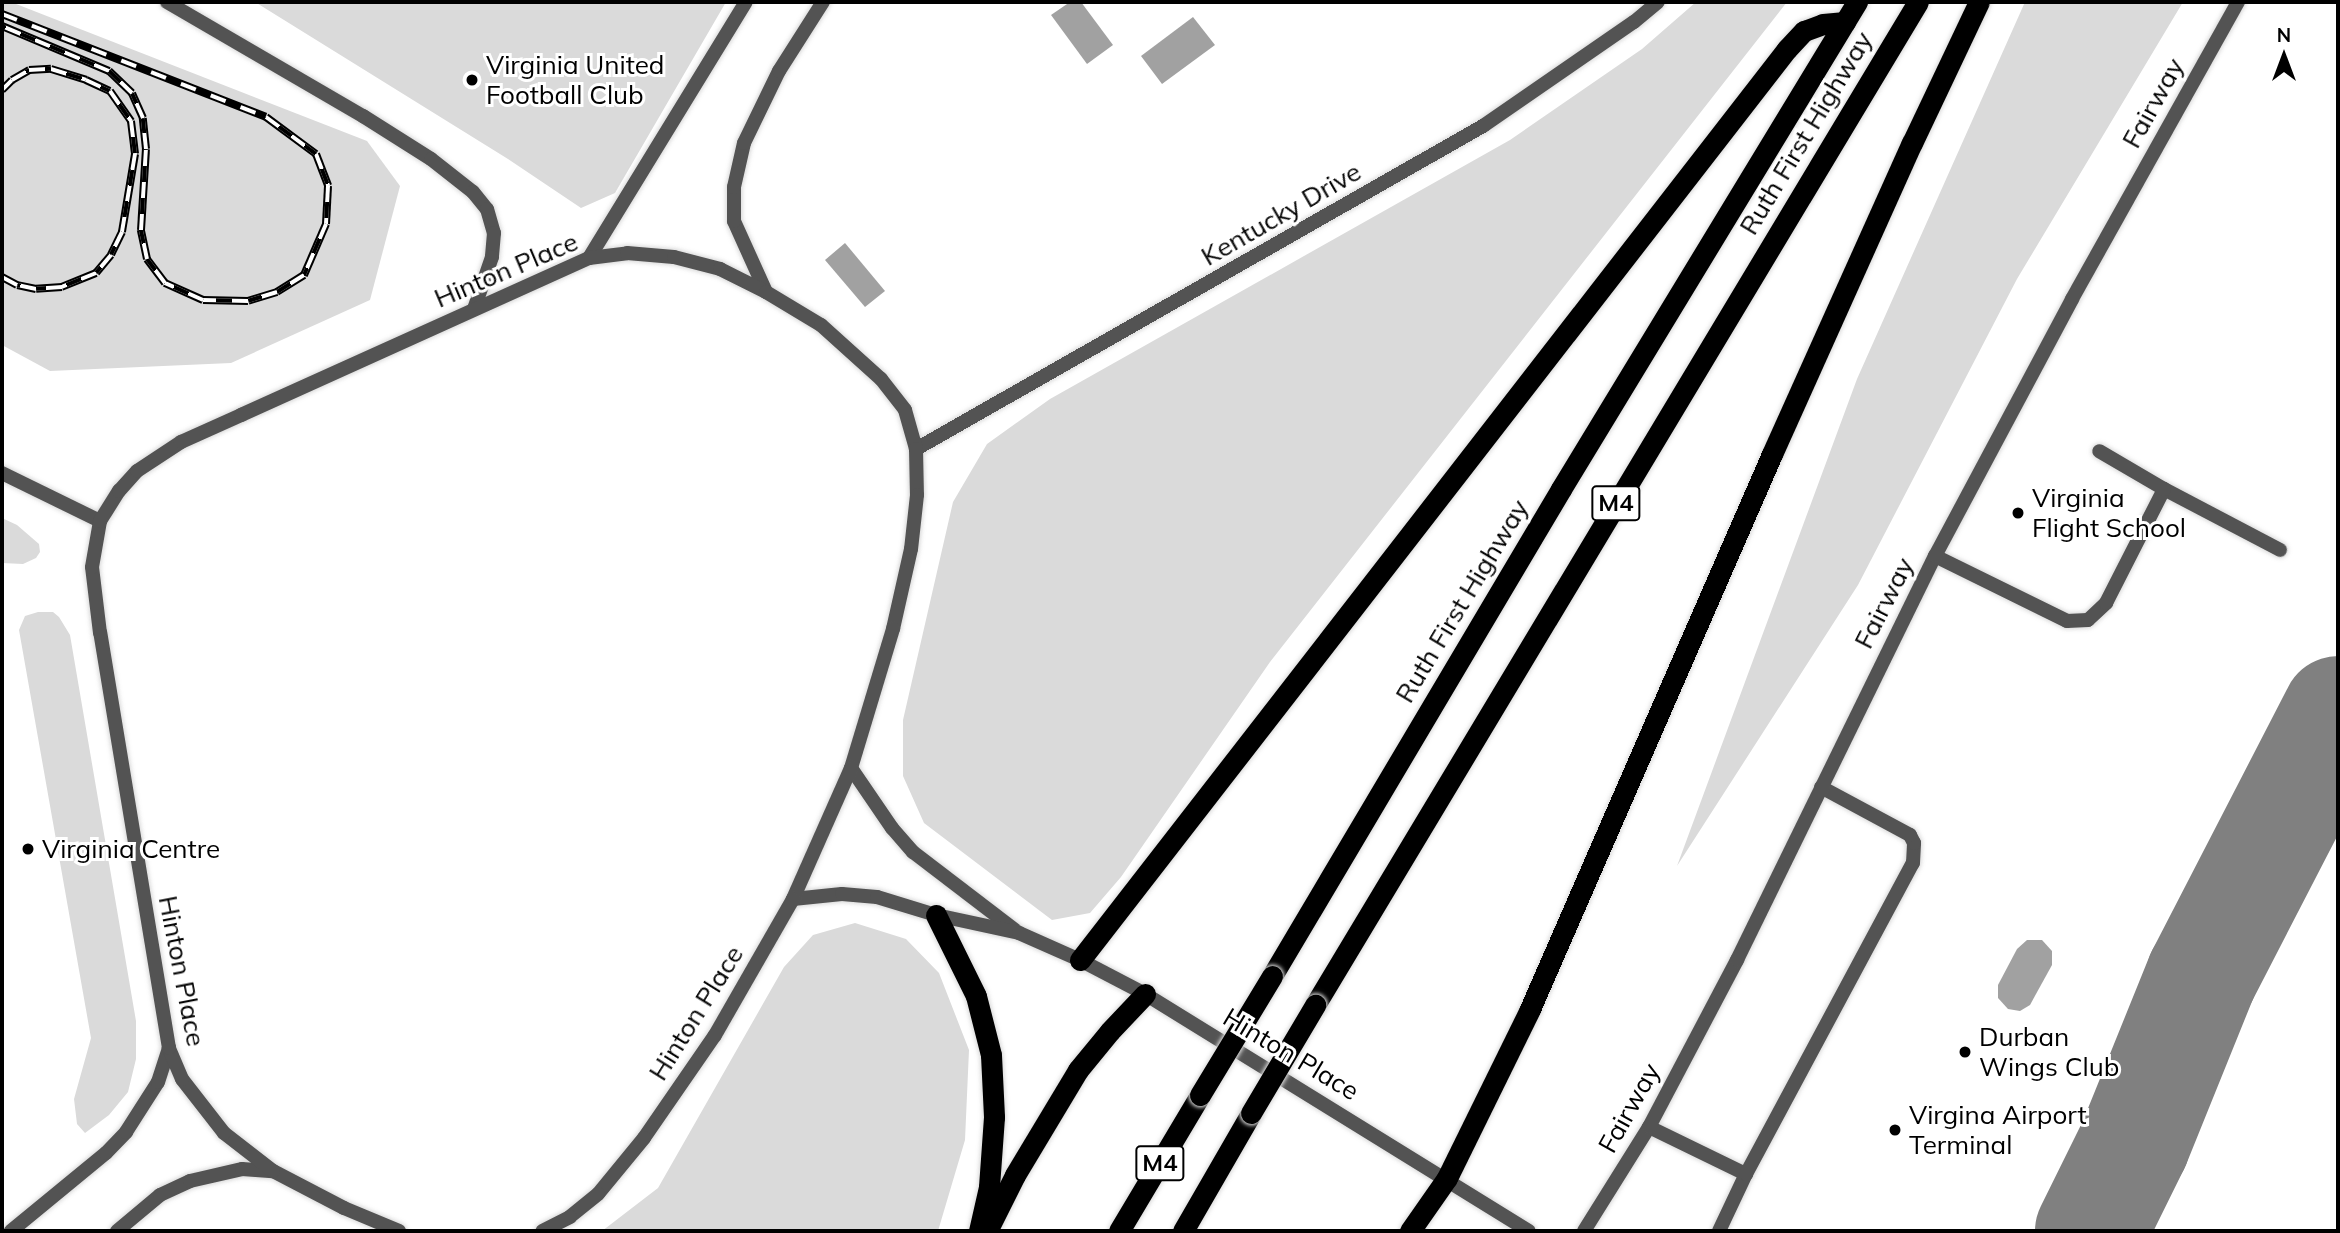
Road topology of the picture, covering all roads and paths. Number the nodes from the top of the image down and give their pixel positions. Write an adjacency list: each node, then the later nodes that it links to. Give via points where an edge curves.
1 (167, 2): 12 (street, via 363,116 473,192 487,209 494,233 492,257)
2 (746, 2): 10 (street)
3 (824, 2): 11 (street, via 779,71 744,143 734,187 734,221)
4 (1658, 2): 13 (street, Kentucky Drive, via 1483,126)
5 (1857, 2): 9 (highway, Ruth First Highway / M4)
6 (1918, 2): 39 (highway, Ruth First Highway / M4, bridge)
7 (1979, 2): 31 (highway, via 1783,429 1530,1009)
8 (2238, 2): 19 (street, Fairway, via 2071,299)
9 (1844, 22): 25 (highway, via 1804,31 1787,49); 38 (highway, Ruth First Highway / M4, bridge)
10 (589, 258): 11 (street, Hinton Place, via 627,253 674,257 720,269); 12 (street, Hinton Place)
11 (766, 292): 13 (street, Hinton Place, via 821,325 881,379 905,410)
12 (474, 309): 17 (street, Hinton Place, via 181,442 137,471)
13 (916, 449): 20 (street, Hinton Place, via 911,550 893,629)
14 (2099, 451): 16 (street)
15 (2, 473): 17 (street)
16 (2164, 489): 18 (street); 19 (street, via 2106,603 2078,623)
17 (100, 521): 27 (street, Hinton Place, via 92,567 100,633)
18 (2280, 550)
19 (1935, 556): 21 (street, Fairway)
20 (851, 768): 22 (street, Hinton Place); 24 (street, Hinton Place, via 913,852)
21 (1821, 787): 28 (street, Fairway); 30 (street, via 1910,835 1913,863)
22 (793, 899): 23 (street, Hinton Place, via 842,894 877,897); 35 (street, Hinton Place, via 715,1035 644,1138 598,1194 570,1217)
23 (936, 915): 24 (street, Hinton Place); 36 (highway, via 975,996 991,1055 994,1117 989,1187)
24 (1019, 933): 25 (street, Hinton Place)
25 (1080, 960): 26 (street, Hinton Place)
26 (1145, 994): 31 (street, Hinton Place); 37 (highway, via 1078,1070)
27 (169, 1048): 29 (street, Hinton Place, via 200,1106 223,1133); 32 (street, via 158,1082 126,1132)
28 (1649, 1127): 30 (street); 42 (street, Fairway)
29 (273, 1171): 33 (street, via 242,1169 190,1181 160,1195); 34 (street, Hinton Place)
30 (1746, 1174): 43 (street)
31 (1447, 1178): 40 (highway); 41 (street, Hinton Place)
32 (11, 1231)
33 (117, 1231)
34 (399, 1231)
35 (541, 1231)
36 (979, 1231)
37 (987, 1231)
38 (1119, 1231)
39 (1182, 1231)
40 (1410, 1231)
41 (1529, 1231)
42 (1584, 1231)
43 (1719, 1231)

